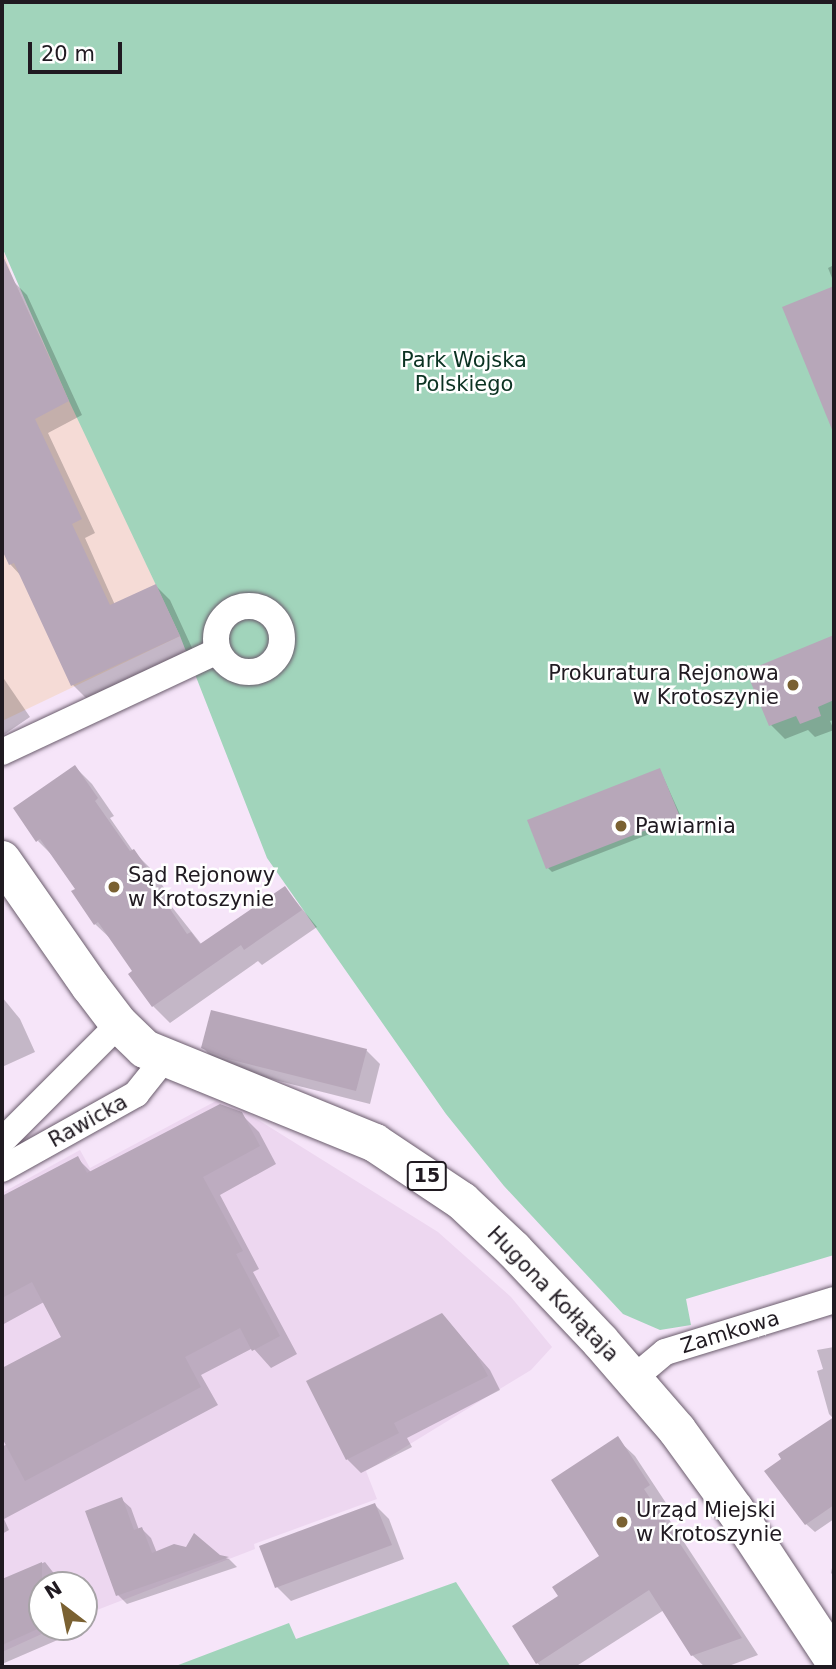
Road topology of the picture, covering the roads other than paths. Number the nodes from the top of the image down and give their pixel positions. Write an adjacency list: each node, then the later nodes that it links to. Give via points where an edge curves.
1 (218, 651): 2 (street)
2 (2, 752)
3 (2, 860): 4 (main road, 15)
4 (119, 1024): 5 (main road, 15); 6 (street, Rawicka)
5 (163, 1059): 7 (street, Rawicka, via 136,1094); 9 (main road, Hugona Kołłątaja / 15, via 375,1143 419,1170 462,1201 514,1250)
6 (2, 1141)
7 (2, 1169)
8 (834, 1300): 9 (street, Zamkowa, via 665,1352)
9 (634, 1378): 10 (main road, Hugona Kołłątaja / 15, via 735,1510)
10 (834, 1660)

